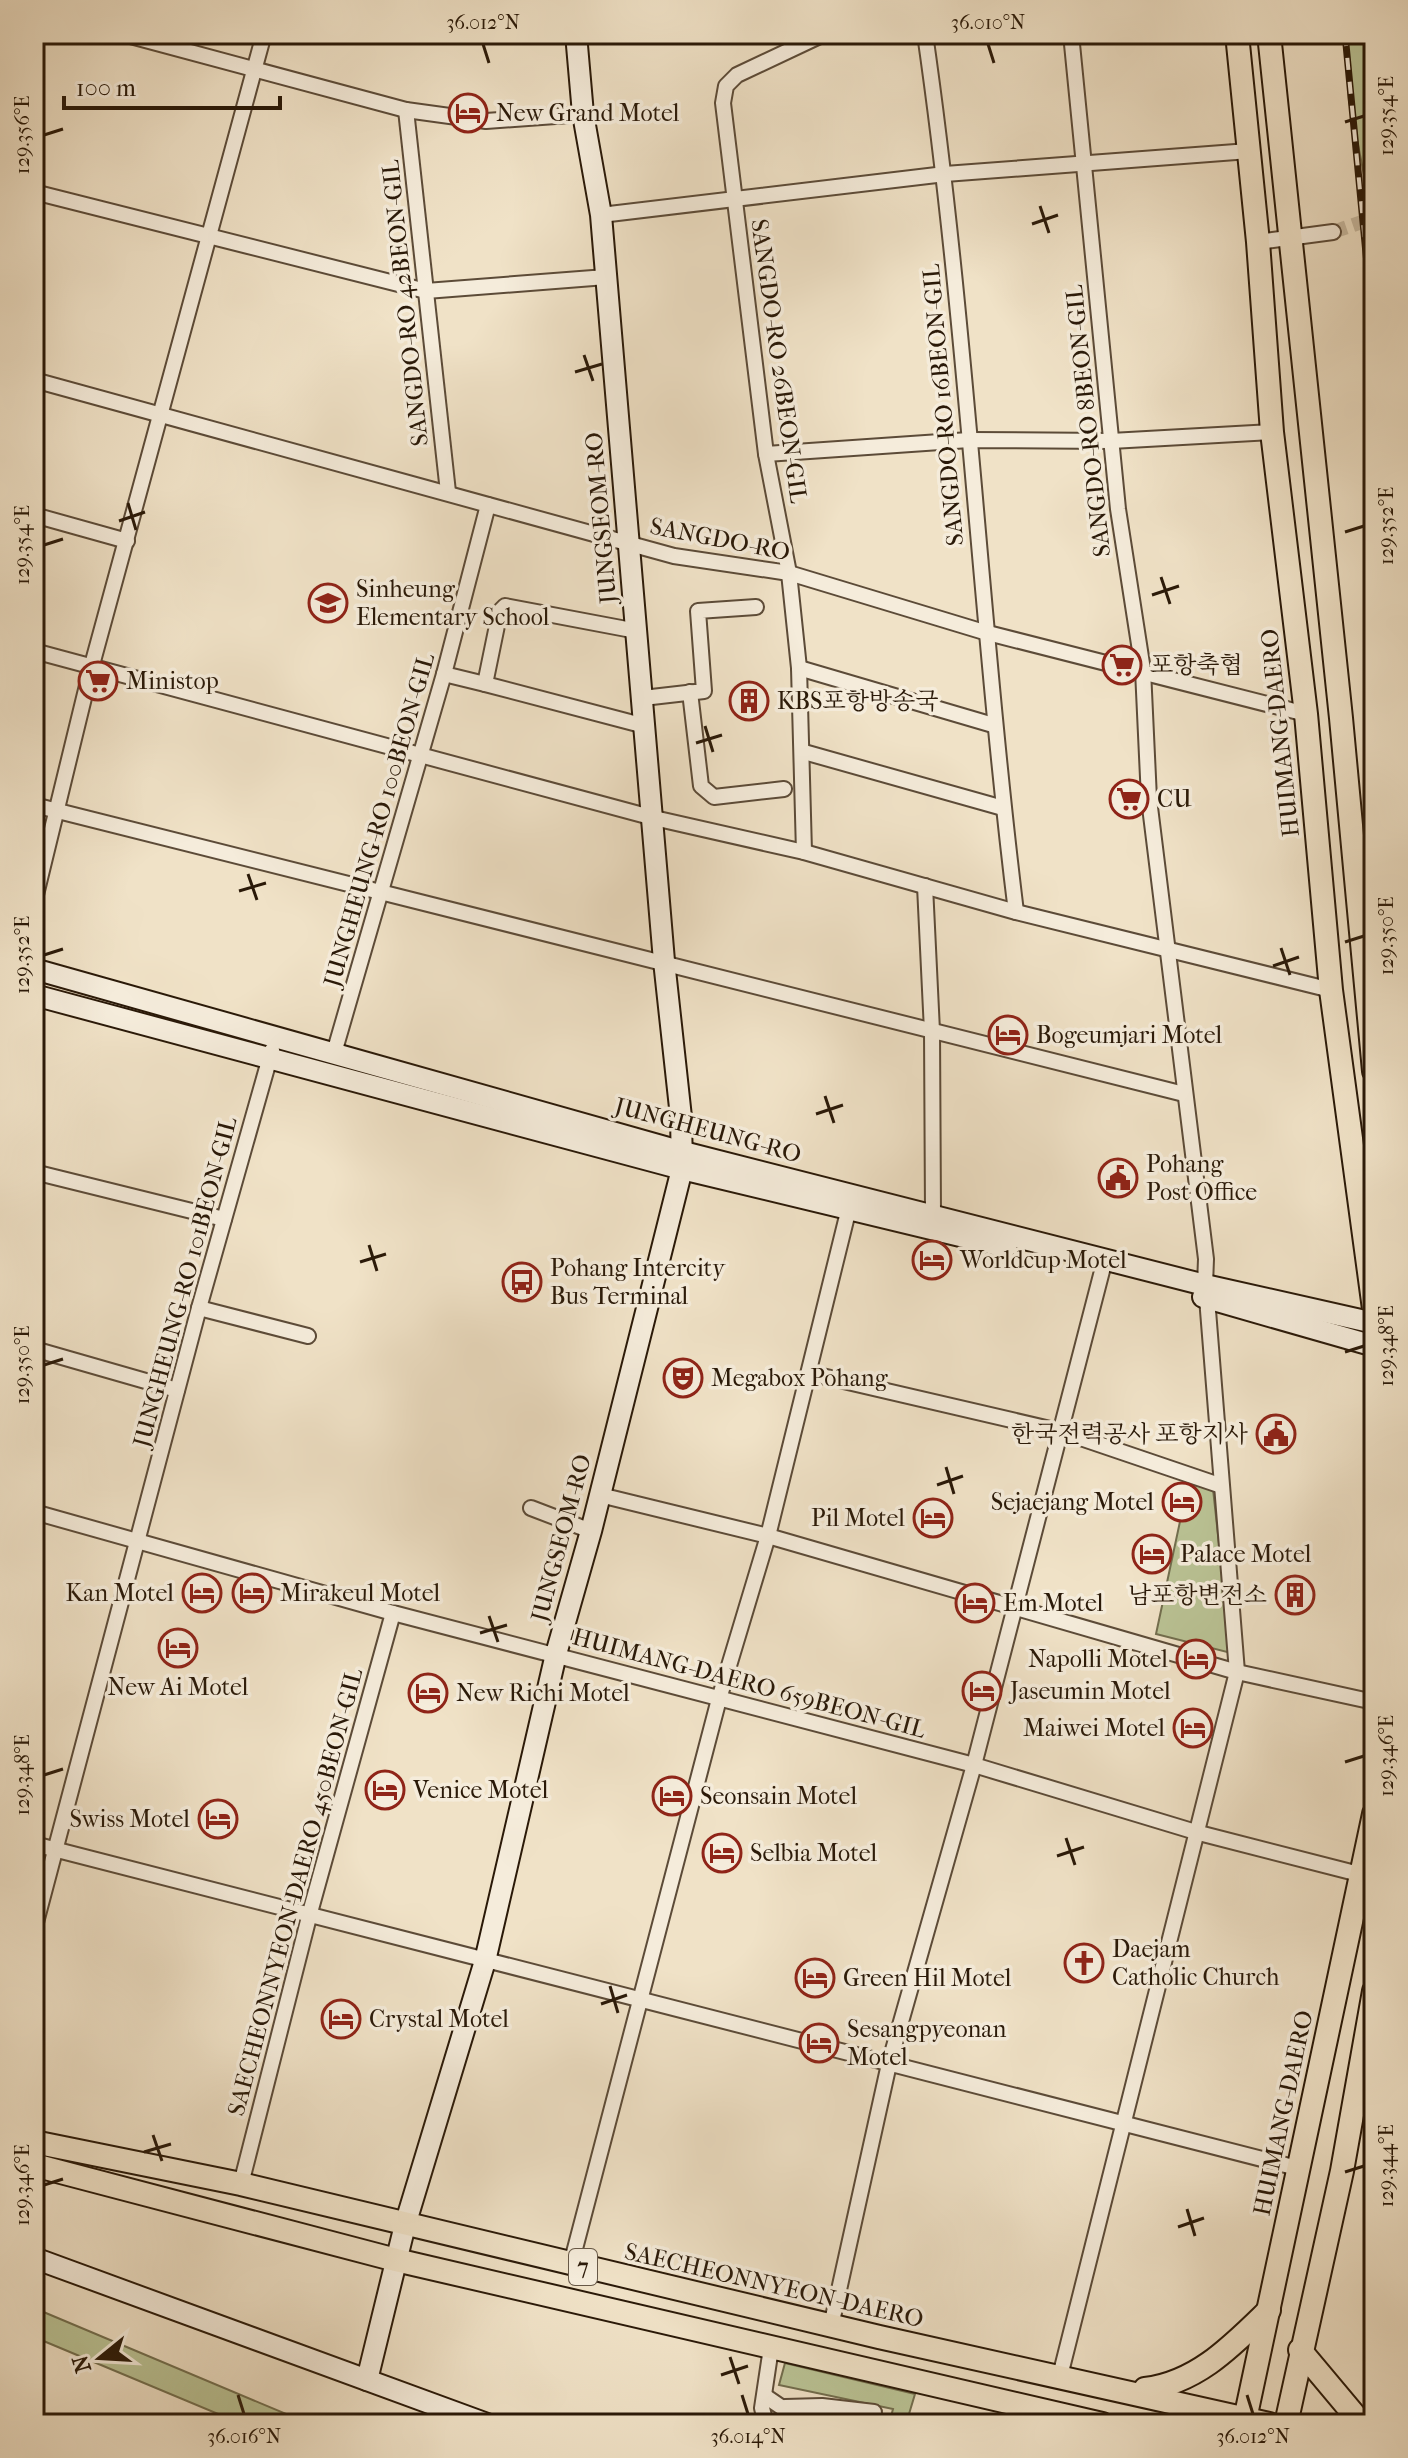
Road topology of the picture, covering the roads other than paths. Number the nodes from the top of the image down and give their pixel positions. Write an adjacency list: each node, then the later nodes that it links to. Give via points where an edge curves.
1 (123, 34): 9 (street)
2 (264, 34): 9 (street)
3 (576, 34): 11 (main road, JUNGSEOM-RO)
4 (824, 34): 16 (street, SANGDO-RO 26BEON-GIL, via 737,75 726,86 723,103)
5 (925, 34): 14 (street, SANGDO-RO 16BEON-GIL)
6 (1071, 34): 13 (street, SANGDO-RO 8BEON-GIL)
7 (1237, 34): 12 (main road, HUIMANG-DAERO)
8 (1269, 34): 20 (main road)
9 (255, 67): 10 (street); 19 (street)
10 (406, 110): 11 (street, via 486,121); 23 (street, SANGDO-RO 42BEON-GIL)
11 (583, 114): 17 (main road, JUNGSEOM-RO)
12 (1249, 151): 13 (street); 21 (main road, HUIMANG-DAERO)
13 (1083, 166): 14 (street); 28 (street, SANGDO-RO 8BEON-GIL)
14 (945, 174): 16 (street, SANGDO-RO 26BEON-GIL); 27 (street, SANGDO-RO 16BEON-GIL)
15 (34, 192): 19 (street)
16 (735, 201): 17 (street); 29 (street, SANGDO-RO 26BEON-GIL)
17 (601, 215): 22 (main road, JUNGSEOM-RO)
18 (1333, 232): 20 (street)
19 (207, 239): 23 (street); 25 (street)
20 (1293, 240): 21 (street); 71 (main road)
21 (1258, 242): 26 (main road, HUIMANG-DAERO)
22 (606, 277): 23 (street); 34 (main road, JUNGSEOM-RO)
23 (426, 291): 30 (street, SANGDO-RO 42BEON-GIL)
24 (34, 380): 25 (street, SANGDO-RO)
25 (159, 416): 30 (street, SANGDO-RO); 33 (street)
26 (1272, 432): 28 (street); 47 (main road, HUIMANG-DAERO)
27 (969, 440): 28 (street); 29 (street); 38 (street, SANGDO-RO 16BEON-GIL)
28 (1111, 441): 42 (street, SANGDO-RO 8BEON-GIL)
29 (766, 454): 35 (street, SANGDO-RO 26BEON-GIL)
30 (448, 492): 31 (street, SANGDO-RO)
31 (488, 505): 34 (street, SANGDO-RO); 43 (street, JUNGHEUNG-RO 100BEON-GIL)
32 (34, 515): 33 (street)
33 (127, 541): 40 (street)
34 (629, 543): 35 (street, SANGDO-RO, via 674,556); 37 (main road, JUNGSEOM-RO)
35 (789, 573): 38 (street, SANGDO-RO); 41 (street, SANGDO-RO 26BEON-GIL)
36 (756, 607): 45 (street, via 698,611 704,691)
37 (637, 631): 44 (street, via 505,606); 46 (main road, JUNGSEOM-RO)
38 (984, 632): 42 (street, SANGDO-RO); 48 (street, SANGDO-RO 16BEON-GIL)
39 (34, 651): 40 (street)
40 (92, 665): 51 (street); 55 (street)
41 (799, 668): 48 (street); 50 (street, SANGDO-RO 26BEON-GIL)
42 (1143, 670): 47 (street, SANGDO-RO); 62 (street, SANGDO-RO 8BEON-GIL, via 1149,799)
43 (444, 674): 44 (street); 51 (street, JUNGHEUNG-RO 100BEON-GIL)
44 (485, 684): 49 (street)
45 (690, 692): 46 (street); 52 (street, via 701,786 714,797)
46 (643, 698): 49 (main road, JUNGSEOM-RO)
47 (1306, 714): 65 (main road, HUIMANG-DAERO)
48 (993, 725): 54 (street, SANGDO-RO 16BEON-GIL)
49 (645, 726): 56 (main road, JUNGSEOM-RO)
50 (804, 752): 54 (street); 57 (street, SANGDO-RO 26BEON-GIL)
51 (419, 756): 56 (street); 59 (street, JUNGHEUNG-RO 100BEON-GIL)
52 (784, 789)
53 (34, 805): 55 (street)
54 (1003, 808): 61 (street, SANGDO-RO 16BEON-GIL)
55 (57, 811): 59 (street); 60 (street)
56 (654, 818): 57 (street); 63 (main road, JUNGSEOM-RO)
57 (804, 852): 58 (street)
58 (925, 886): 61 (street); 67 (street)
59 (383, 890): 63 (street); 69 (street, JUNGHEUNG-RO 100BEON-GIL)
60 (34, 903)
61 (1016, 912): 62 (street)
62 (1166, 950): 65 (street); 72 (street, SANGDO-RO 8BEON-GIL)
63 (664, 961): 67 (street); 73 (main road, JUNGSEOM-RO)
64 (34, 969): 68 (main road, JUNGHEUNG-RO)
65 (1331, 990): 81 (main road, HUIMANG-DAERO)
66 (34, 995): 70 (main road, JUNGHEUNG-RO)
67 (932, 1031): 72 (street); 76 (street)
68 (277, 1037): 69 (main road, JUNGHEUNG-RO); 70 (street, JUNGHEUNG-RO 101BEON-GIL)
69 (334, 1053): 73 (main road, JUNGHEUNG-RO)
70 (269, 1057): 73 (main road, JUNGHEUNG-RO); 77 (street, JUNGHEUNG-RO 101BEON-GIL)
71 (1374, 1071)
72 (1184, 1094): 79 (street, SANGDO-RO 8BEON-GIL)
73 (682, 1160): 75 (main road, JUNGHEUNG-RO); 76 (main road, JUNGHEUNG-RO); 90 (main road, JUNGSEOM-RO)
74 (34, 1172): 77 (street)
75 (849, 1208): 78 (main road, JUNGHEUNG-RO); 86 (street)
76 (933, 1214): 79 (main road, JUNGHEUNG-RO)
77 (224, 1219): 80 (street, JUNGHEUNG-RO 101BEON-GIL)
78 (1102, 1271): 79 (main road, JUNGHEUNG-RO); 88 (street)
79 (1206, 1291): 82 (main road, JUNGHEUNG-RO); 84 (main road, JUNGHEUNG-RO); 89 (street, SANGDO-RO 8BEON-GIL)
80 (199, 1308): 83 (street); 87 (street, JUNGHEUNG-RO 101BEON-GIL)
81 (1374, 1309)
82 (1374, 1323)
83 (308, 1336)
84 (1374, 1346)
85 (34, 1349): 87 (street)
86 (809, 1373): 88 (street); 94 (street)
87 (177, 1390): 95 (street, JUNGHEUNG-RO 101BEON-GIL)
88 (1063, 1432): 89 (street); 96 (street)
89 (1219, 1485): 99 (street, SANGDO-RO 8BEON-GIL)
90 (600, 1495): 93 (main road, JUNGSEOM-RO); 94 (street)
91 (531, 1508): 93 (street)
92 (34, 1512): 95 (street, HUIMANG-DAERO 659BEON-GIL)
93 (591, 1531): 98 (main road, JUNGSEOM-RO)
94 (768, 1536): 96 (street); 100 (street)
95 (139, 1539): 97 (street, HUIMANG-DAERO 659BEON-GIL); 106 (street, JUNGHEUNG-RO 101BEON-GIL)
96 (1014, 1608): 99 (street); 102 (street)
97 (393, 1613): 98 (street, HUIMANG-DAERO 659BEON-GIL); 108 (street, SAECHEONNYEON-DAERO 450BEON-GIL)
98 (556, 1654): 100 (street, HUIMANG-DAERO 659BEON-GIL); 110 (main road, JUNGSEOM-RO)
99 (1237, 1672): 101 (street); 104 (street, SANGDO-RO 8BEON-GIL)
100 (719, 1699): 102 (street, HUIMANG-DAERO 659BEON-GIL); 112 (street)
101 (1374, 1702)
102 (974, 1765): 104 (street, HUIMANG-DAERO 659BEON-GIL); 113 (street)
103 (1374, 1814): 107 (main road, HUIMANG-DAERO)
104 (1199, 1833): 107 (street, HUIMANG-DAERO 659BEON-GIL); 114 (street, SANGDO-RO 8BEON-GIL)
105 (34, 1844): 106 (street)
106 (55, 1851): 108 (street); 109 (street, JUNGHEUNG-RO 101BEON-GIL)
107 (1359, 1874): 117 (main road, HUIMANG-DAERO)
108 (309, 1916): 110 (street); 118 (street, SAECHEONNYEON-DAERO 450BEON-GIL)
109 (34, 1930)
110 (485, 1961): 112 (street); 119 (main road, JUNGSEOM-RO)
111 (1374, 1991): 126 (main road, via 1342,2171)
112 (638, 2000): 113 (street); 122 (street)
113 (889, 2064): 114 (street); 124 (street)
114 (1122, 2124): 117 (street); 127 (street, SANGDO-RO 8BEON-GIL)
115 (34, 2142): 118 (main road, SAECHEONNYEON-DAERO / 7)
116 (34, 2165): 121 (main road, 7)
117 (1297, 2168): 123 (main road, HUIMANG-DAERO)
118 (241, 2184): 119 (main road, SAECHEONNYEON-DAERO / 7)
119 (405, 2225): 121 (main road, JUNGSEOM-RO); 122 (main road, SAECHEONNYEON-DAERO / 7)
120 (34, 2258): 128 (main road)
121 (396, 2260): 125 (main road, 7); 128 (main road)
122 (571, 2264): 124 (main road, SAECHEONNYEON-DAERO / 7)
123 (1269, 2310): 129 (main road, via 1222,2356 1197,2371 1167,2387); 132 (main road, HUIMANG-DAERO)
124 (831, 2326): 127 (main road, SAECHEONNYEON-DAERO / 7)
125 (771, 2348): 130 (street); 137 (main road, 7)
126 (1300, 2350): 139 (main road); 140 (main road)
127 (1060, 2376): 129 (main road, SAECHEONNYEON-DAERO / 7)
128 (367, 2380): 133 (main road)
129 (1132, 2391): 132 (main road, SAECHEONNYEON-DAERO / 7)
130 (765, 2396): 131 (street); 134 (street)
131 (785, 2407): 135 (street); 136 (street, via 874,2412)
132 (1245, 2421): 138 (main road, SAECHEONNYEON-DAERO / 7)
133 (487, 2424)
134 (766, 2424)
135 (788, 2424)
136 (872, 2424)
137 (1102, 2424)
138 (1269, 2424)
139 (1286, 2424)
140 (1362, 2424)

